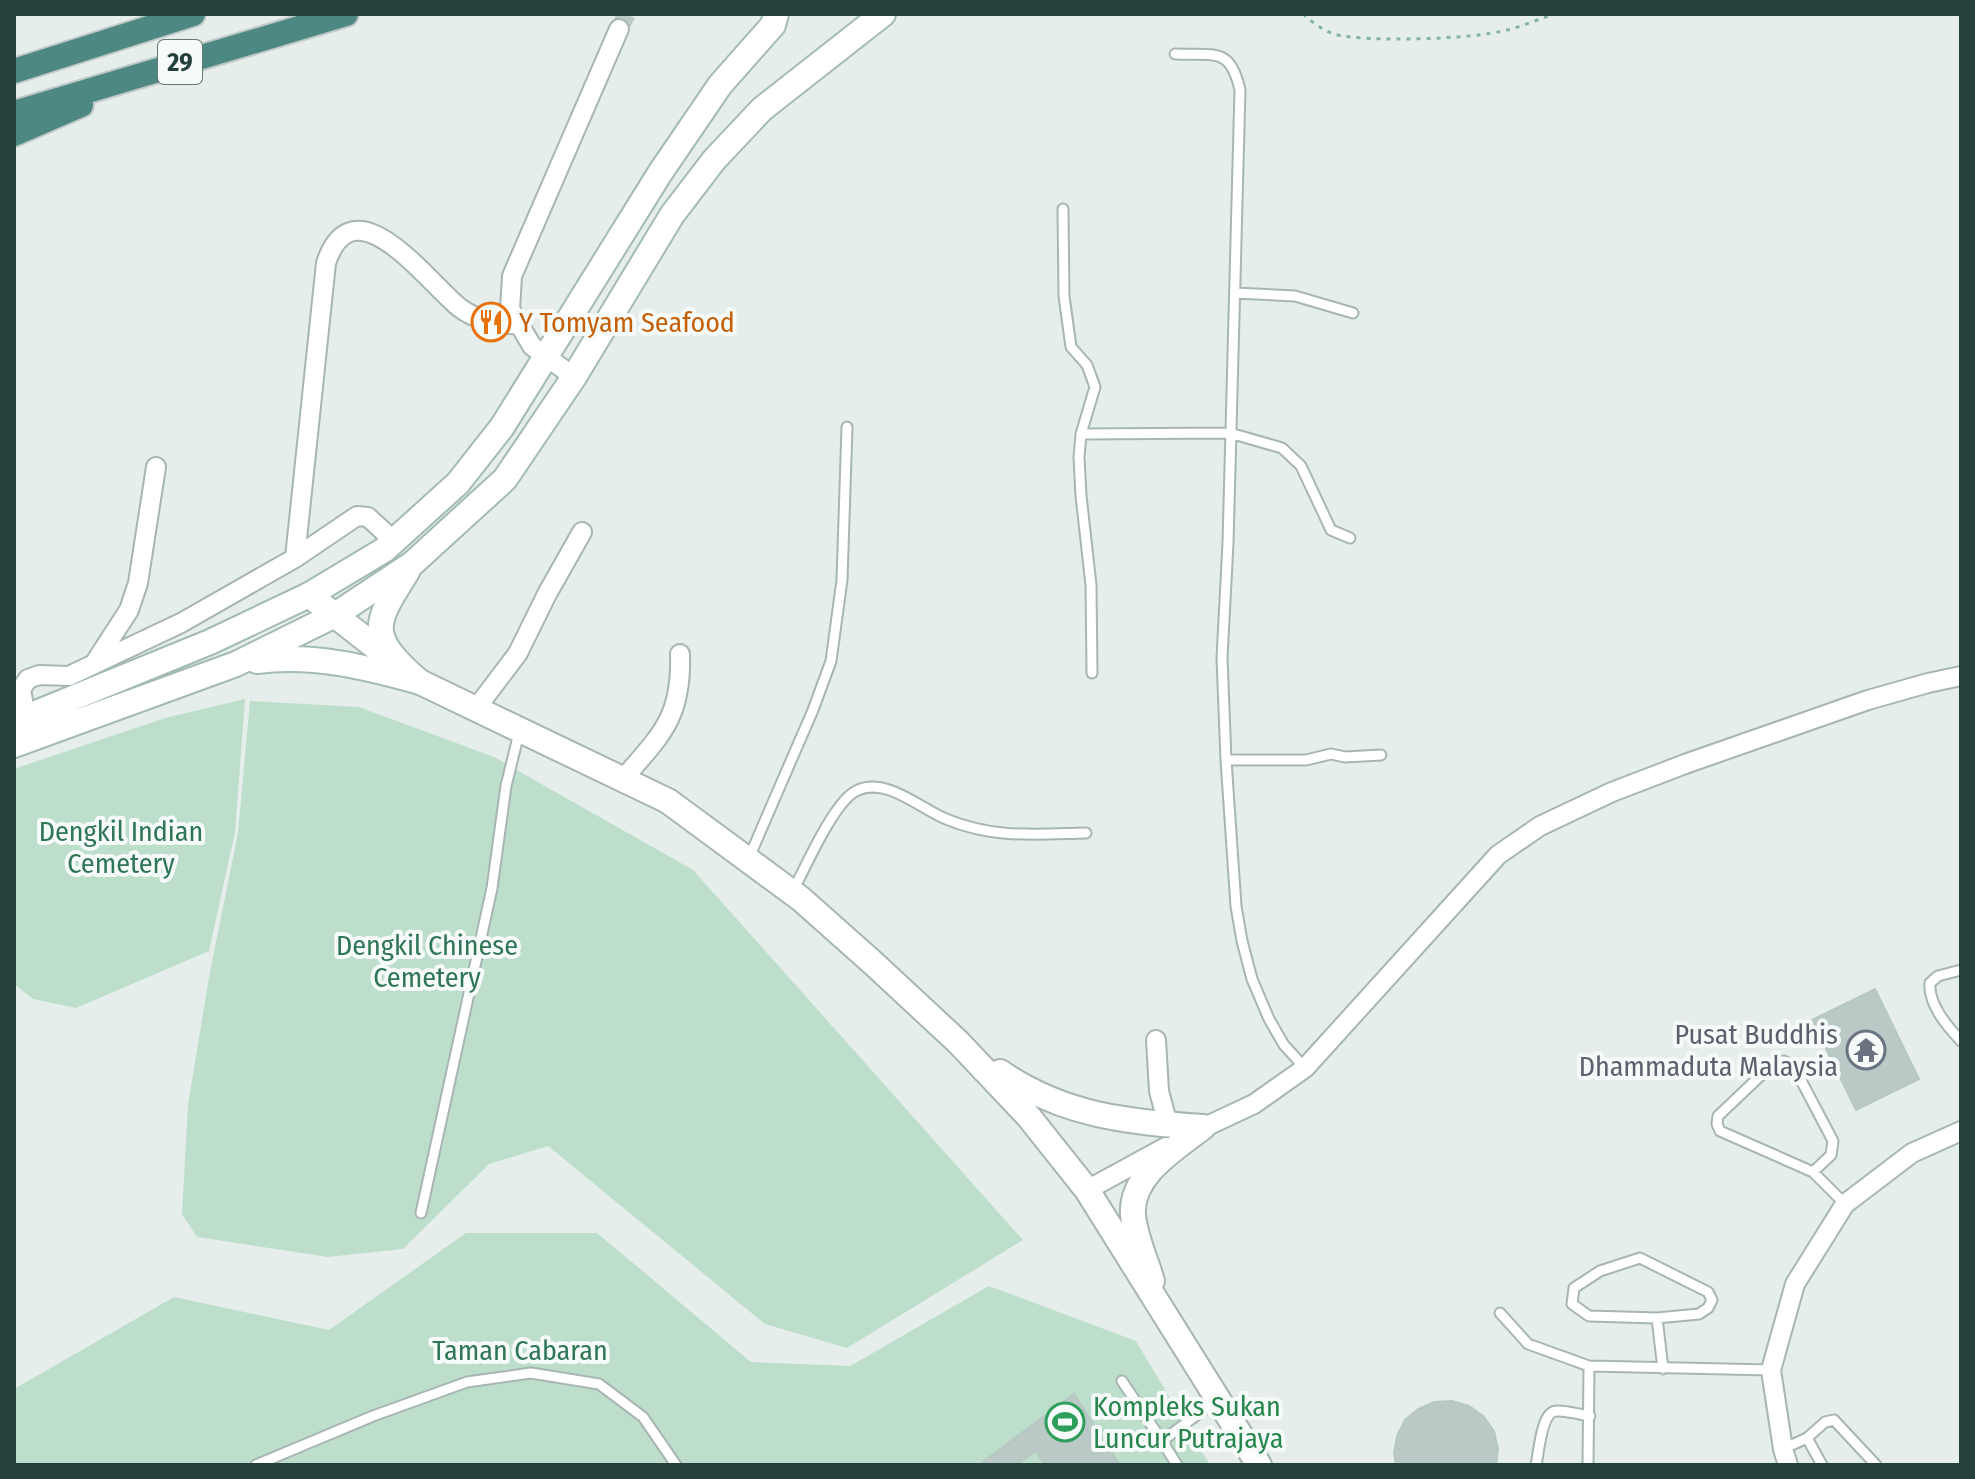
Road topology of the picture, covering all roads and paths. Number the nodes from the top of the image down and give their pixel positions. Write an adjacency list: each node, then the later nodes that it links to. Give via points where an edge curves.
1 (193, 14): 7 (highway, 29)
2 (346, 14): 10 (highway, 29)
3 (776, 14): 19 (main road, via 773,25 720,85 660,173)
4 (883, 14): 20 (main road, via 762,109 714,160 672,215)
5 (1303, 14): 6 (path, via 1335,34 1471,37)
6 (1554, 14)
7 (160, 24): 11 (highway); 12 (highway, 29)
8 (619, 29): 18 (street, via 512,276 510,309)
9 (1175, 54): 16 (lane, via 1226,58 1235,67 1240,90)
10 (189, 59): 13 (highway, 29); 14 (highway)
11 (14, 71)
12 (14, 88)
13 (14, 113)
14 (14, 134)
15 (1063, 209): 23 (lane, via 1064,296 1071,347 1087,365 1095,387)
16 (1235, 293): 17 (lane, via 1295,296); 22 (lane)
17 (1353, 313)
18 (519, 324): 19 (street); 28 (street, via 501,325 462,310 409,258 372,234 346,231 337,239 326,263)
19 (546, 358): 20 (street); 27 (main road, via 458,483)
20 (574, 377): 29 (main road, via 505,479)
21 (847, 427): 48 (lane, via 842,580 831,661)
22 (1230, 433): 23 (lane); 26 (lane, via 1282,448 1301,466 1331,530); 45 (lane, via 1222,658)
23 (1081, 434): 35 (lane)
24 (156, 467): 34 (street, via 138,583 129,610)
25 (582, 532): 40 (street, via 518,653)
26 (1350, 538)
27 (394, 541): 28 (street, via 368,517 357,516); 30 (main road)
28 (295, 558): 34 (street)
29 (412, 564): 31 (main road); 38 (main road, via 380,623 393,658)
30 (309, 595): 31 (main road); 39 (main road)
31 (335, 615): 33 (main road); 38 (main road)
32 (680, 654): 46 (street, via 678,695 667,727)
33 (236, 664): 38 (main road, via 288,657 359,666); 43 (main road)
34 (93, 666): 37 (street)
35 (1092, 673)
36 (1961, 676): 54 (street, via 1868,700 1685,764 1540,826 1498,855)
37 (63, 678): 39 (street); 41 (street, via 39,675 23,684)
38 (420, 682): 40 (main road)
39 (55, 705): 41 (main road)
40 (475, 710): 42 (main road)
41 (20, 720)
42 (520, 730): 46 (main road); 61 (lane, via 506,786 492,888)
43 (14, 745)
44 (1381, 755): 45 (lane)
45 (1226, 760): 54 (lane, via 1242,941 1269,1019)
46 (623, 779): 48 (main road, via 668,801)
47 (1086, 833): 49 (lane, via 978,831 887,789 869,786 852,793 824,830)
48 (748, 860): 49 (main road)
49 (792, 892): 53 (main road)
50 (1961, 970): 52 (lane, via 1938,976 1929,993)
51 (1156, 1040): 55 (street, via 1159,1091)
52 (1961, 1041)
53 (958, 1042): 55 (main road, via 1050,1102); 59 (main road, via 1029,1117)
54 (1305, 1068): 56 (street, via 1254,1104)
55 (1168, 1125): 56 (main road)
56 (1203, 1127): 59 (street); 62 (main road, via 1149,1173 1134,1195 1133,1217)
57 (1961, 1131): 60 (street, via 1912,1153)
58 (1813, 1172): 58 (lane, via 1720,1131 1717,1124 1718,1116 1775,1062 1794,1067 1833,1141 1831,1155); 60 (lane)
59 (1087, 1190): 62 (main road)
60 (1845, 1204): 67 (street, via 1795,1284)
61 (421, 1213)
62 (1159, 1306): 69 (main road)
63 (1500, 1313): 65 (lane, via 1528,1344)
64 (1657, 1318): 64 (lane, via 1589,1316 1572,1304 1574,1288 1600,1271 1640,1258 1708,1292 1712,1300 1699,1314); 66 (lane)
65 (1589, 1366): 66 (lane); 70 (lane)
66 (1663, 1369): 67 (lane)
67 (1771, 1370): 73 (street)
68 (1122, 1381): 72 (lane)
69 (1218, 1399): 72 (lane); 77 (main road)
70 (1590, 1416): 78 (lane, via 1550,1413); 79 (lane)
71 (1807, 1438): 73 (lane); 80 (lane); 81 (lane, via 1834,1420)
72 (1162, 1441): 76 (lane)
73 (1785, 1457)
74 (256, 1465): 75 (lane, via 467,1382 531,1373 599,1384 643,1417)
75 (676, 1465)
76 (1177, 1465)
77 (1259, 1465)
78 (1536, 1465)
79 (1588, 1465)
80 (1822, 1465)
81 (1876, 1465)

